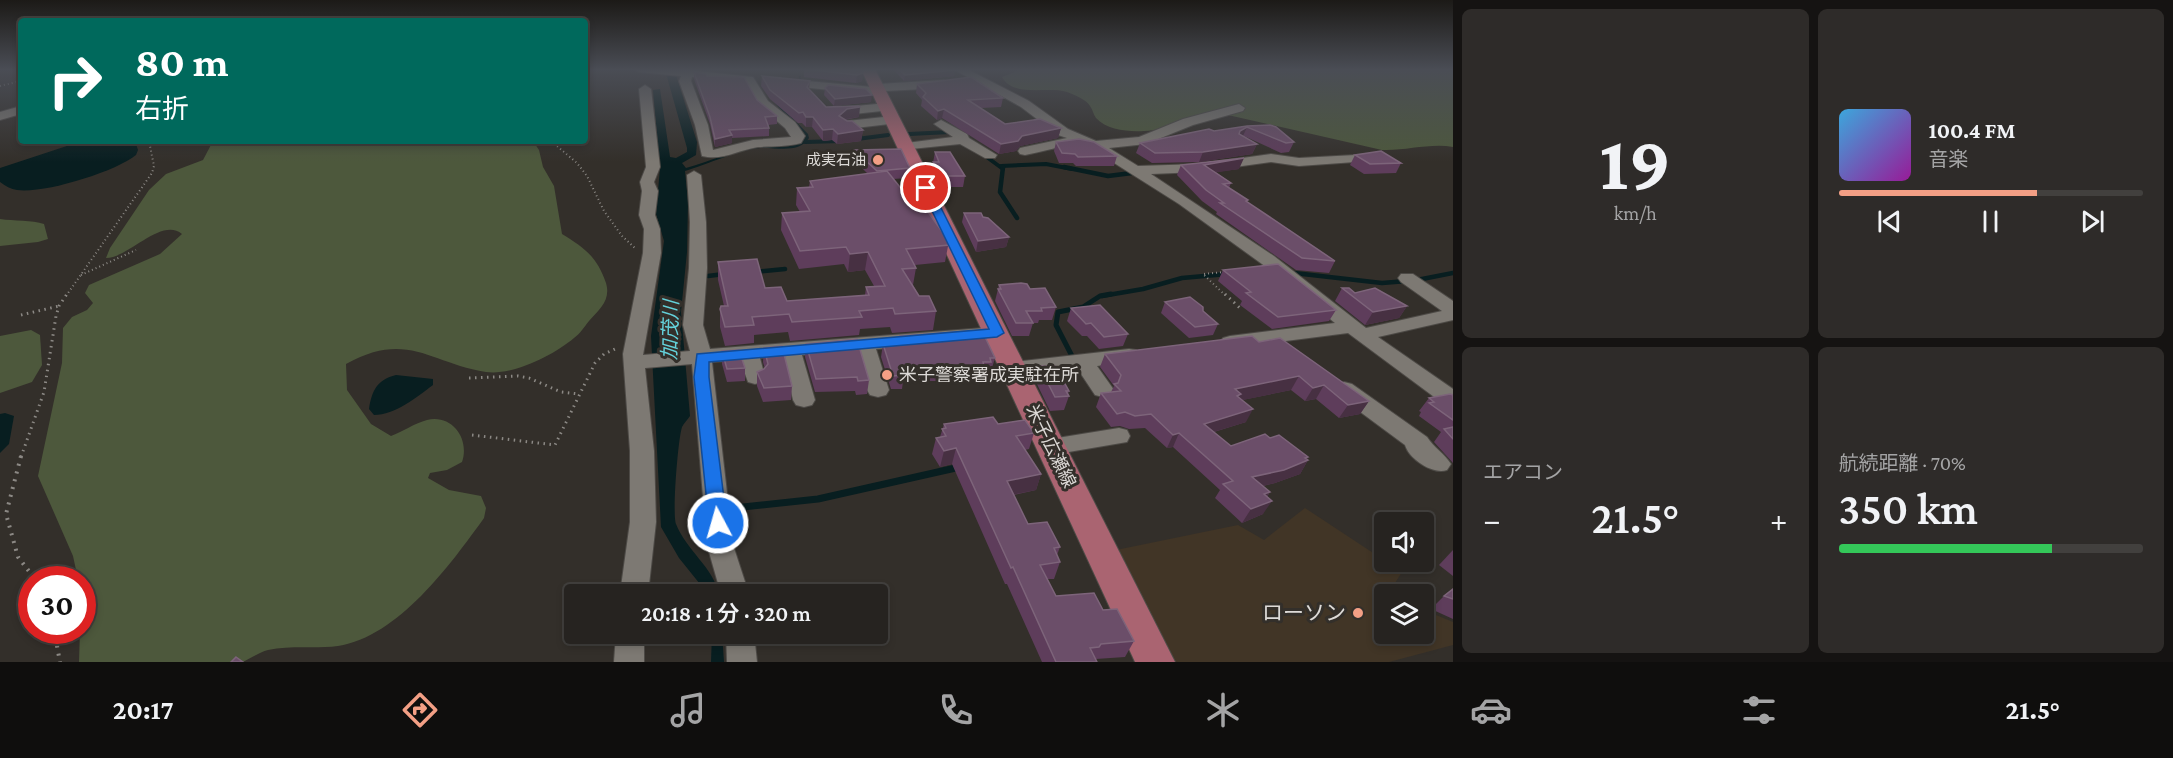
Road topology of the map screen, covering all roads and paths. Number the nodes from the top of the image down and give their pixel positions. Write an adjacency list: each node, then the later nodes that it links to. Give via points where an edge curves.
1 (642, 100): 28 (street, via 653,167 648,182 647,215 652,229)
2 (691, 100): 3 (street, via 705,133 707,153 717,156 755,143 796,140 798,136 790,125)
3 (763, 100)
4 (818, 100): 5 (street, via 830,112)
5 (866, 100)
6 (875, 100): 13 (street)
7 (883, 100): 19 (main road, 米子広瀬線)
8 (1017, 100): 15 (street, via 1063,132)
9 (1239, 108): 15 (street, via 1188,122 1141,141)
10 (18, 111): 11 (street)
11 (0, 116)
12 (941, 123): 14 (street)
13 (847, 125)
14 (962, 140): 19 (street); 22 (street)
15 (1091, 143): 20 (street, via 1069,142); 25 (street)
16 (150, 144): 30 (path, via 152,173)
17 (555, 144): 28 (path, via 587,176 622,236 635,248)
18 (1252, 146): 24 (street)
19 (906, 147): 37 (main road, 米子広瀬線)
20 (1025, 151)
21 (1307, 152): 24 (street)
22 (990, 155)
23 (1369, 157): 24 (street, via 1299,162)
24 (1276, 158): 25 (street, via 1200,168)
25 (1134, 170): 36 (street, via 1268,260)
26 (694, 175): 46 (street, via 698,268 693,325)
27 (136, 250): 30 (path)
28 (652, 253): 40 (street)
29 (1231, 272): 33 (path, via 1203,274)
30 (81, 275): 32 (path)
31 (1407, 278): 34 (street)
32 (59, 306): 35 (path); 64 (path, via 44,392 15,473 6,514 18,557)
33 (1241, 309)
34 (1453, 312): 36 (street)
35 (21, 315)
36 (1357, 331): 39 (street); 53 (street)
37 (997, 333): 41 (street); 49 (main road, 米子広瀬線)
38 (1216, 335): 39 (street, via 1236,341)
39 (1271, 336): 44 (street)
40 (636, 340): 48 (street); 57 (path, via 604,354)
41 (865, 344): 42 (street); 55 (street)
42 (791, 351): 45 (street); 58 (street)
43 (1149, 352): 47 (street)
44 (1293, 353)
45 (748, 354): 46 (street); 50 (street)
46 (699, 358): 48 (street); 66 (street, via 720,545)
47 (1082, 360): 49 (street); 56 (street)
48 (634, 362): 65 (street, via 643,522)
49 (1014, 369): 62 (main road, 米子広瀬線)
50 (755, 377)
51 (469, 378): 57 (path, via 518,376 561,392)
52 (1329, 378): 63 (street, via 1419,443 1416,446)
53 (1428, 384): 54 (street); 59 (street)
54 (1453, 385)
55 (878, 390)
56 (1103, 390)
57 (579, 394): 60 (path, via 555,445)
58 (804, 400)
59 (1453, 400)
60 (472, 435)
61 (1119, 436): 62 (street)
62 (1051, 447): 73 (main road, 米子広瀬線)
63 (1439, 464)
64 (25, 566)
65 (635, 584)
66 (732, 584)
67 (57, 644): 70 (path)
68 (630, 644): 71 (street)
69 (741, 644): 72 (street)
70 (60, 662)
71 (629, 662)
72 (742, 662)
73 (1155, 662)

